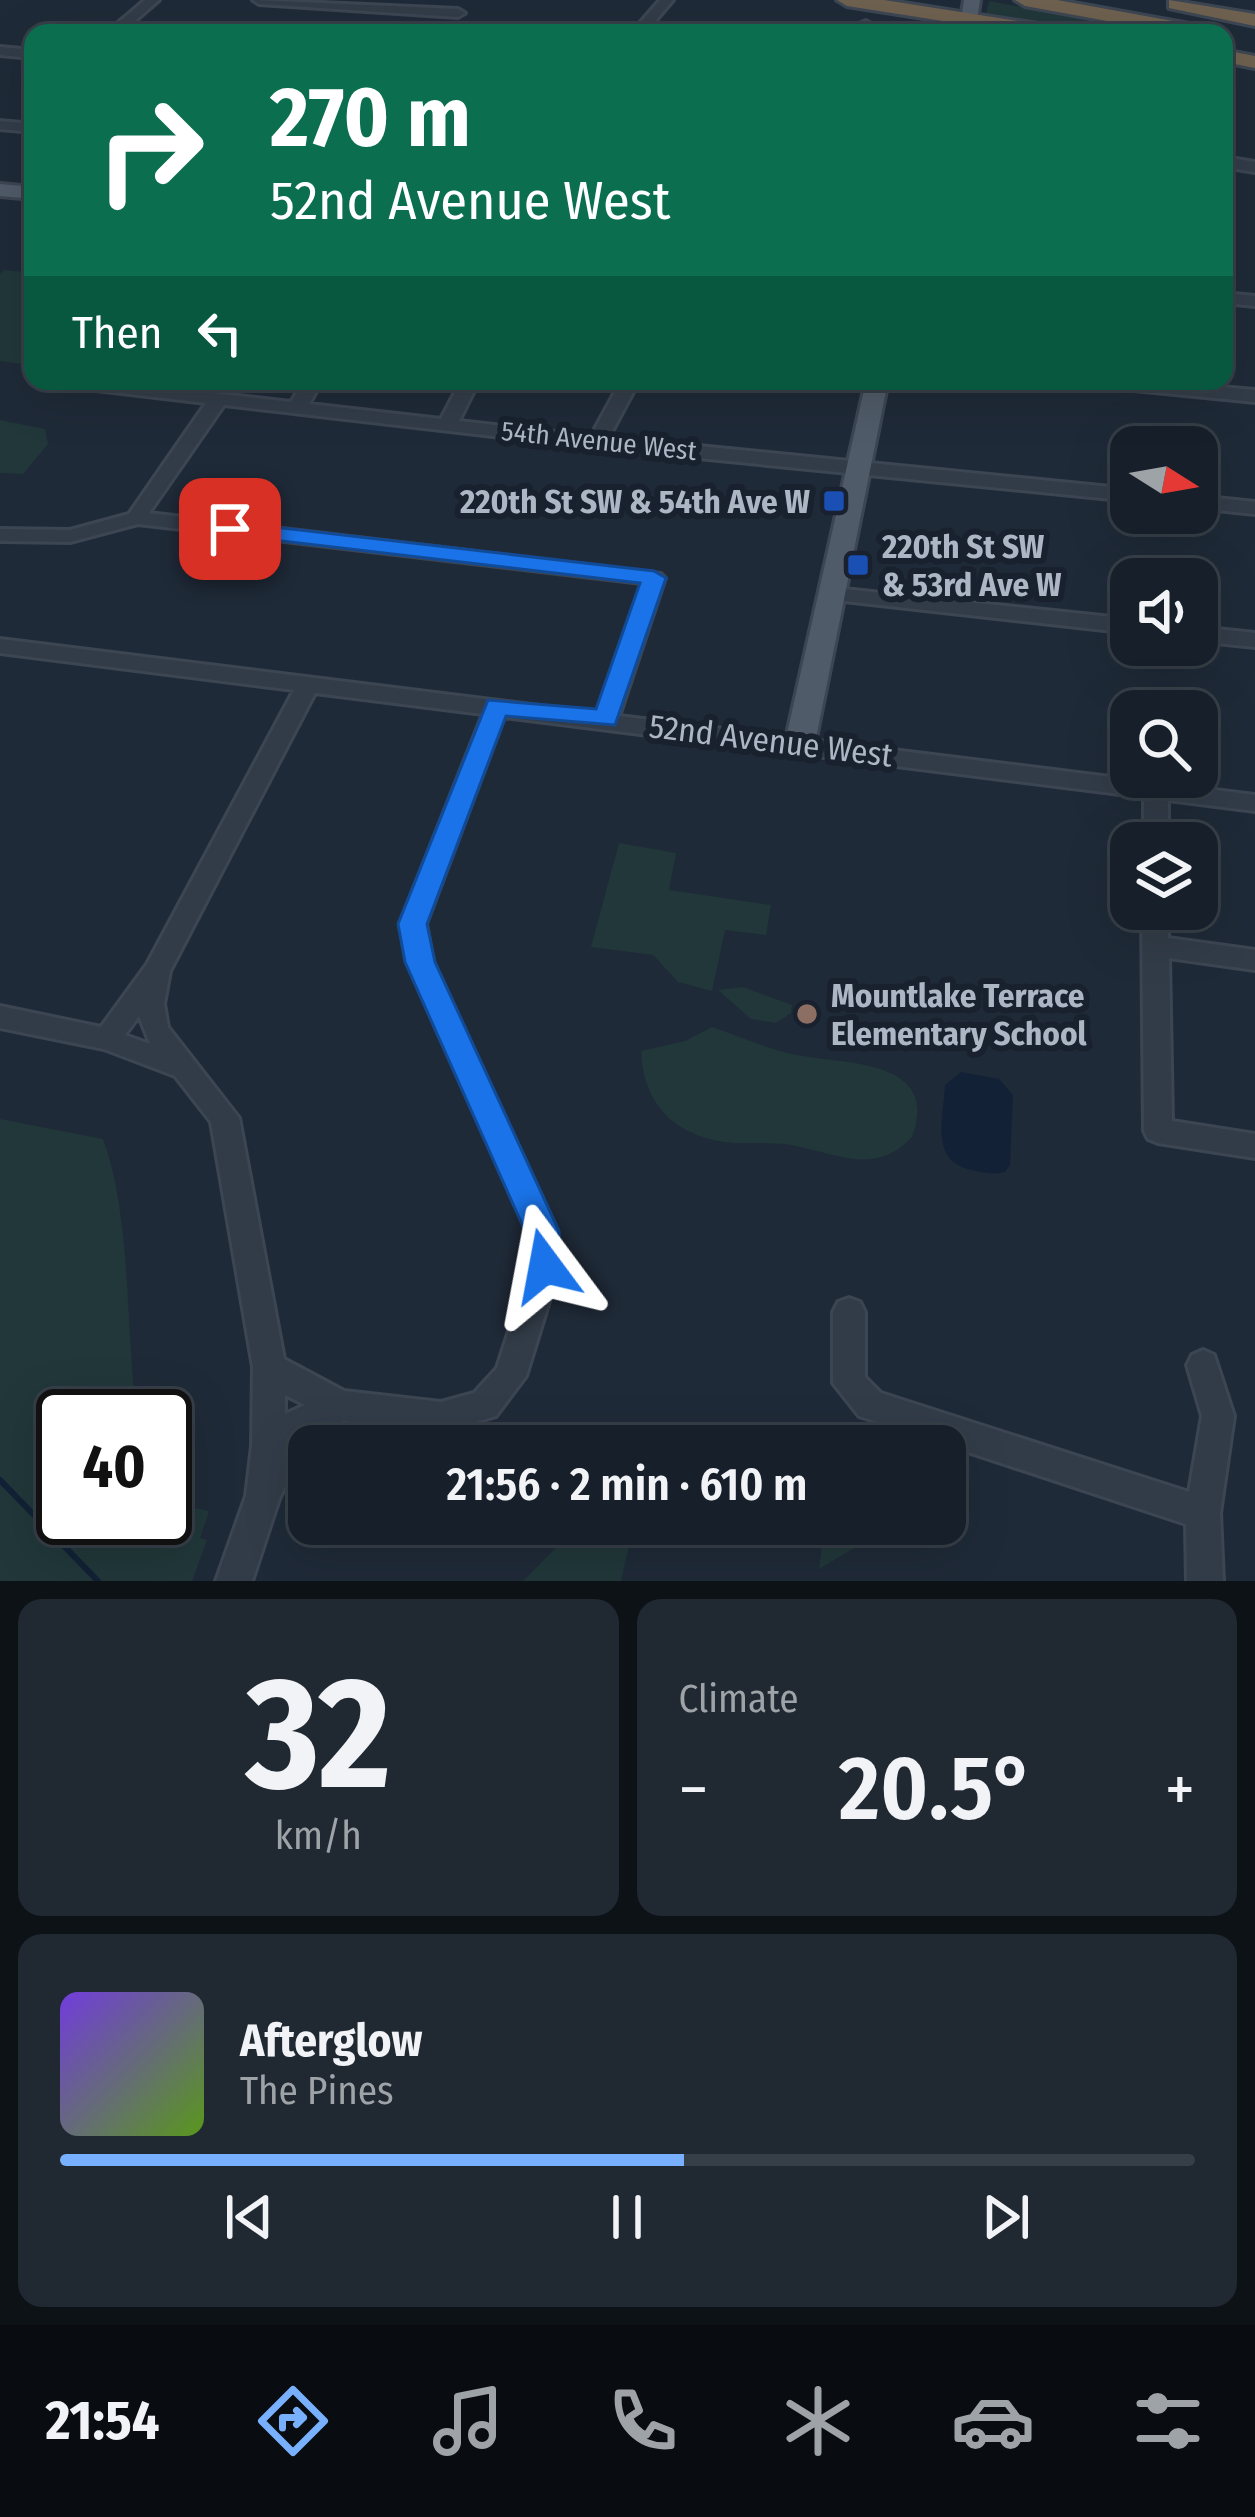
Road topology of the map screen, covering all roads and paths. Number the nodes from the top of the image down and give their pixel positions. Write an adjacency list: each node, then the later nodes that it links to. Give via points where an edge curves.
1 (153, 0): 13 (street)
2 (259, 0): 8 (street)
3 (667, 0): 14 (street)
4 (848, 0): 11 (highway)
5 (1025, 0): 16 (highway)
6 (1154, 0): 12 (highway)
7 (1221, 0): 9 (highway)
8 (374, 10): 10 (street)
9 (1255, 10)
10 (458, 13)
11 (969, 17): 15 (highway)
12 (1255, 20)
13 (124, 24)
14 (646, 24)
15 (1008, 24)
16 (1157, 24)
17 (124, 390): 24 (street, 54th Avenue West)
18 (308, 390): 25 (street)
19 (465, 390): 26 (street)
20 (625, 390): 27 (street)
21 (875, 390): 28 (main road)
22 (1191, 390): 23 (street)
23 (1255, 396)
24 (217, 401): 25 (street, 54th Avenue West); 32 (street)
25 (296, 409): 26 (street, 54th Avenue West)
26 (447, 424): 27 (street, 54th Avenue West)
27 (597, 442): 28 (street, 54th Avenue West)
28 (858, 468): 29 (street, 54th Avenue West); 34 (main road)
29 (1110, 493)
30 (1218, 504): 31 (street)
31 (1255, 508)
32 (136, 518): 33 (street, via 74,537); 41 (street, via 654,578)
33 (0, 535)
34 (833, 594): 35 (street); 42 (main road)
35 (1110, 624)
36 (1218, 636): 37 (street)
37 (1255, 640)
38 (0, 646): 39 (street, 52nd Avenue West)
39 (308, 684): 40 (street, 52nd Avenue West); 49 (street)
40 (497, 706): 41 (street, 52nd Avenue West); 57 (street, via 412,924 420,962 542,1231 545,1266 510,1376 484,1405 441,1417)
41 (606, 719): 42 (street, 52nd Avenue West)
42 (800, 743): 43 (street, 52nd Avenue West)
43 (1110, 785)
44 (1214, 798): 45 (street, 52nd Avenue West)
45 (1255, 803)
46 (1155, 930): 47 (street)
47 (1155, 946): 48 (street); 53 (street, via 1158,1131)
48 (1255, 960)
49 (157, 971): 51 (street); 52 (street, via 155,1030)
50 (0, 1017): 51 (street)
51 (107, 1039): 52 (street)
52 (184, 1069): 56 (street, via 225,1118)
53 (1255, 1146)
54 (849, 1312): 59 (street, via 849,1383 871,1405)
55 (1203, 1365): 59 (street, via 1218,1416)
56 (269, 1366): 57 (street); 58 (street)
57 (343, 1406): 58 (street, via 298,1423)
58 (263, 1496): 60 (street)
59 (1203, 1514): 61 (street)
60 (234, 1581)
61 (1205, 1581)

